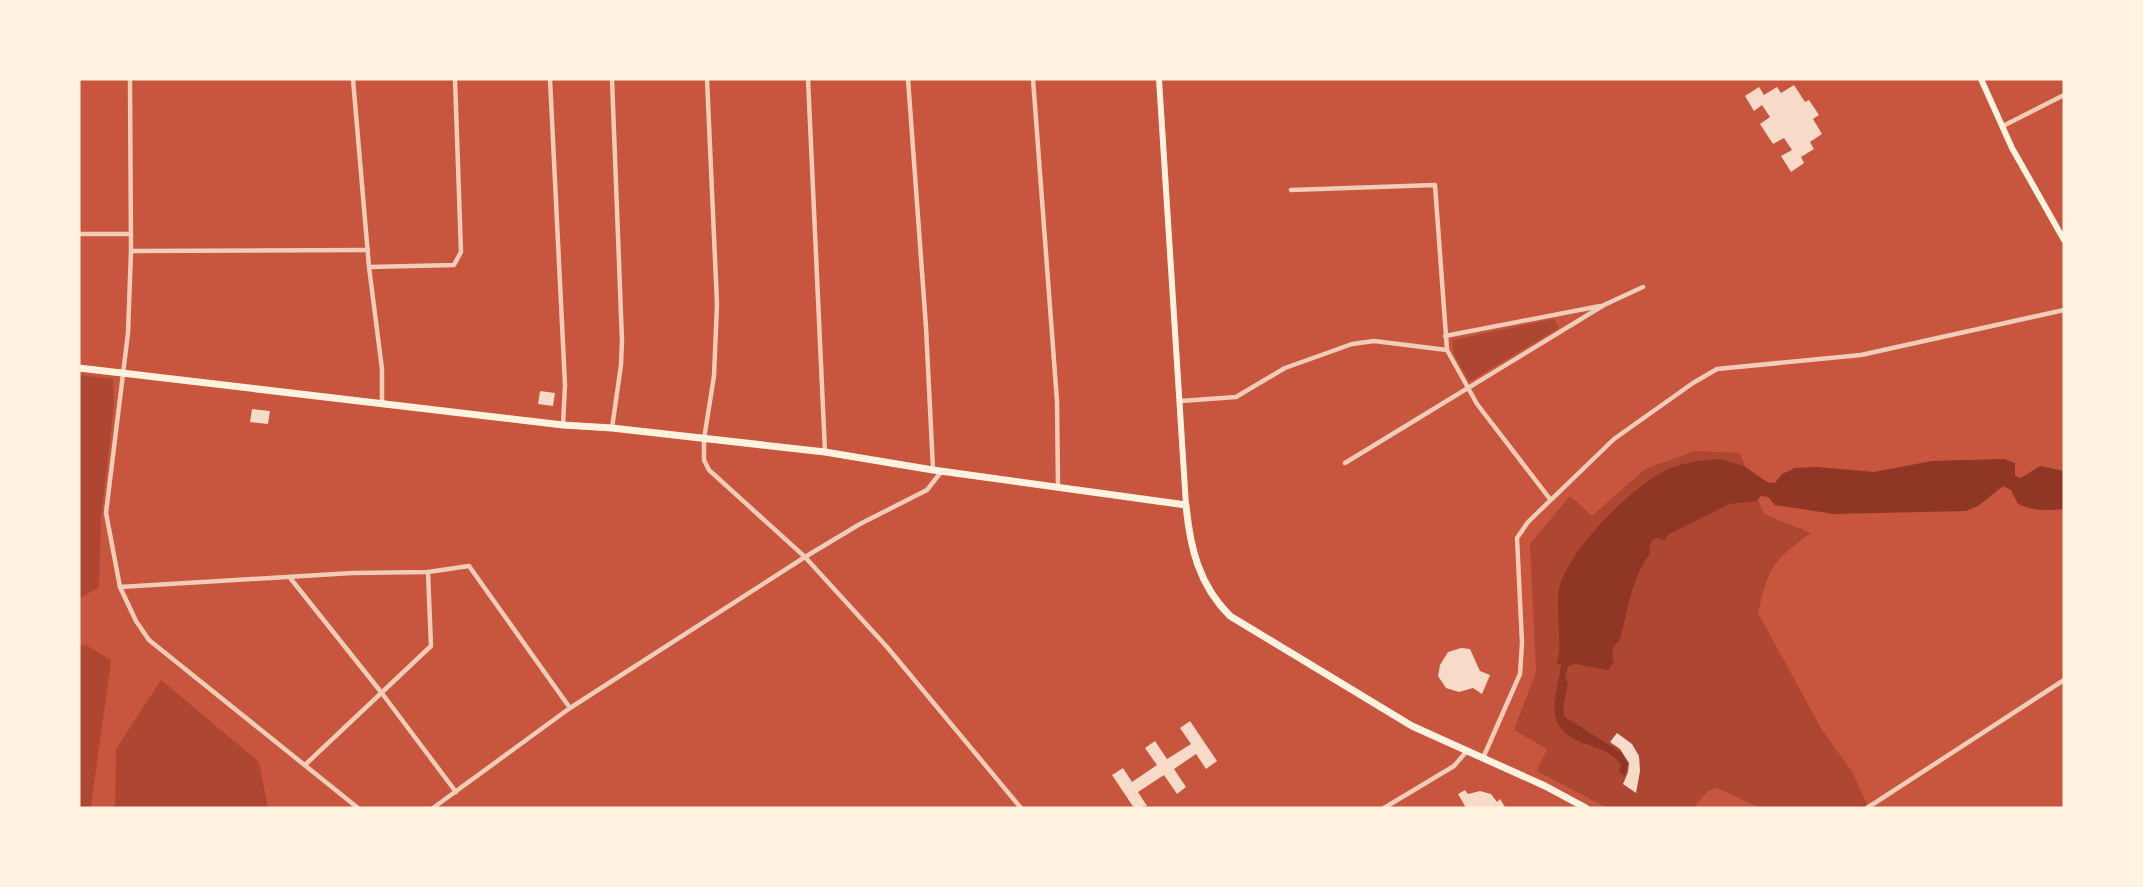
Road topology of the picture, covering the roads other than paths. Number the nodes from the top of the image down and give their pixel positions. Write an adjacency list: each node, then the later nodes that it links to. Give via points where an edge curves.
1 (130, 79): 16 (street)
2 (353, 79): 18 (street)
3 (455, 79): 20 (street, via 461,252 454,265)
4 (550, 79): 31 (street, via 565,385)
5 (612, 79): 32 (street, via 622,341)
6 (707, 79): 33 (street, via 717,304)
7 (808, 79): 34 (street)
8 (908, 79): 36 (street)
9 (1033, 79): 37 (street, via 1057,401)
10 (1158, 79): 29 (main road)
11 (1979, 79): 13 (main road)
12 (2064, 95): 13 (street)
13 (2001, 127): 17 (main road)
14 (1291, 190): 24 (street, via 1435,185)
15 (79, 234): 16 (street)
16 (131, 234): 19 (street)
17 (2064, 240)
18 (368, 250): 19 (street); 20 (street)
19 (131, 251): 27 (street)
20 (369, 267): 30 (street)
21 (1643, 287): 22 (street)
22 (1604, 305): 24 (street); 28 (street)
23 (2064, 310): 38 (street, via 1861,355 1717,369 1614,439)
24 (1445, 336): 25 (street)
25 (1447, 349): 28 (street); 29 (street, via 1374,341 1352,344 1285,368 1236,397)
26 (79, 368): 27 (main road)
27 (125, 375): 30 (main road); 43 (street, via 106,513)
28 (1468, 388): 35 (street); 38 (street)
29 (1181, 401): 39 (main road)
30 (382, 403): 31 (main road)
31 (563, 425): 32 (main road)
32 (612, 428): 33 (main road)
33 (704, 439): 34 (main road); 40 (street, via 709,470)
34 (825, 452): 36 (main road)
35 (1345, 463)
36 (937, 470): 37 (main road); 40 (street, via 927,490)
37 (1058, 488): 39 (main road)
38 (1550, 499): 48 (street, via 1517,538 1520,674)
39 (1186, 505): 47 (main road, via 1201,577 1230,616 1412,726)
40 (805, 557): 46 (street); 54 (street)
41 (428, 572): 42 (street); 45 (street, via 431,646); 46 (street, via 465,565 473,569)
42 (290, 578): 43 (street); 45 (street)
43 (120, 587): 49 (street, via 149,640)
44 (2064, 680): 56 (street)
45 (381, 692): 49 (street); 50 (street)
46 (570, 708): 50 (street)
47 (1466, 752): 48 (main road); 55 (street, via 1454,766)
48 (1483, 759): 51 (main road)
49 (305, 765): 52 (street)
50 (456, 792): 53 (street)
51 (1582, 806)
52 (358, 808)
53 (433, 808)
54 (1021, 808)
55 (1384, 808)
56 (1867, 808)

